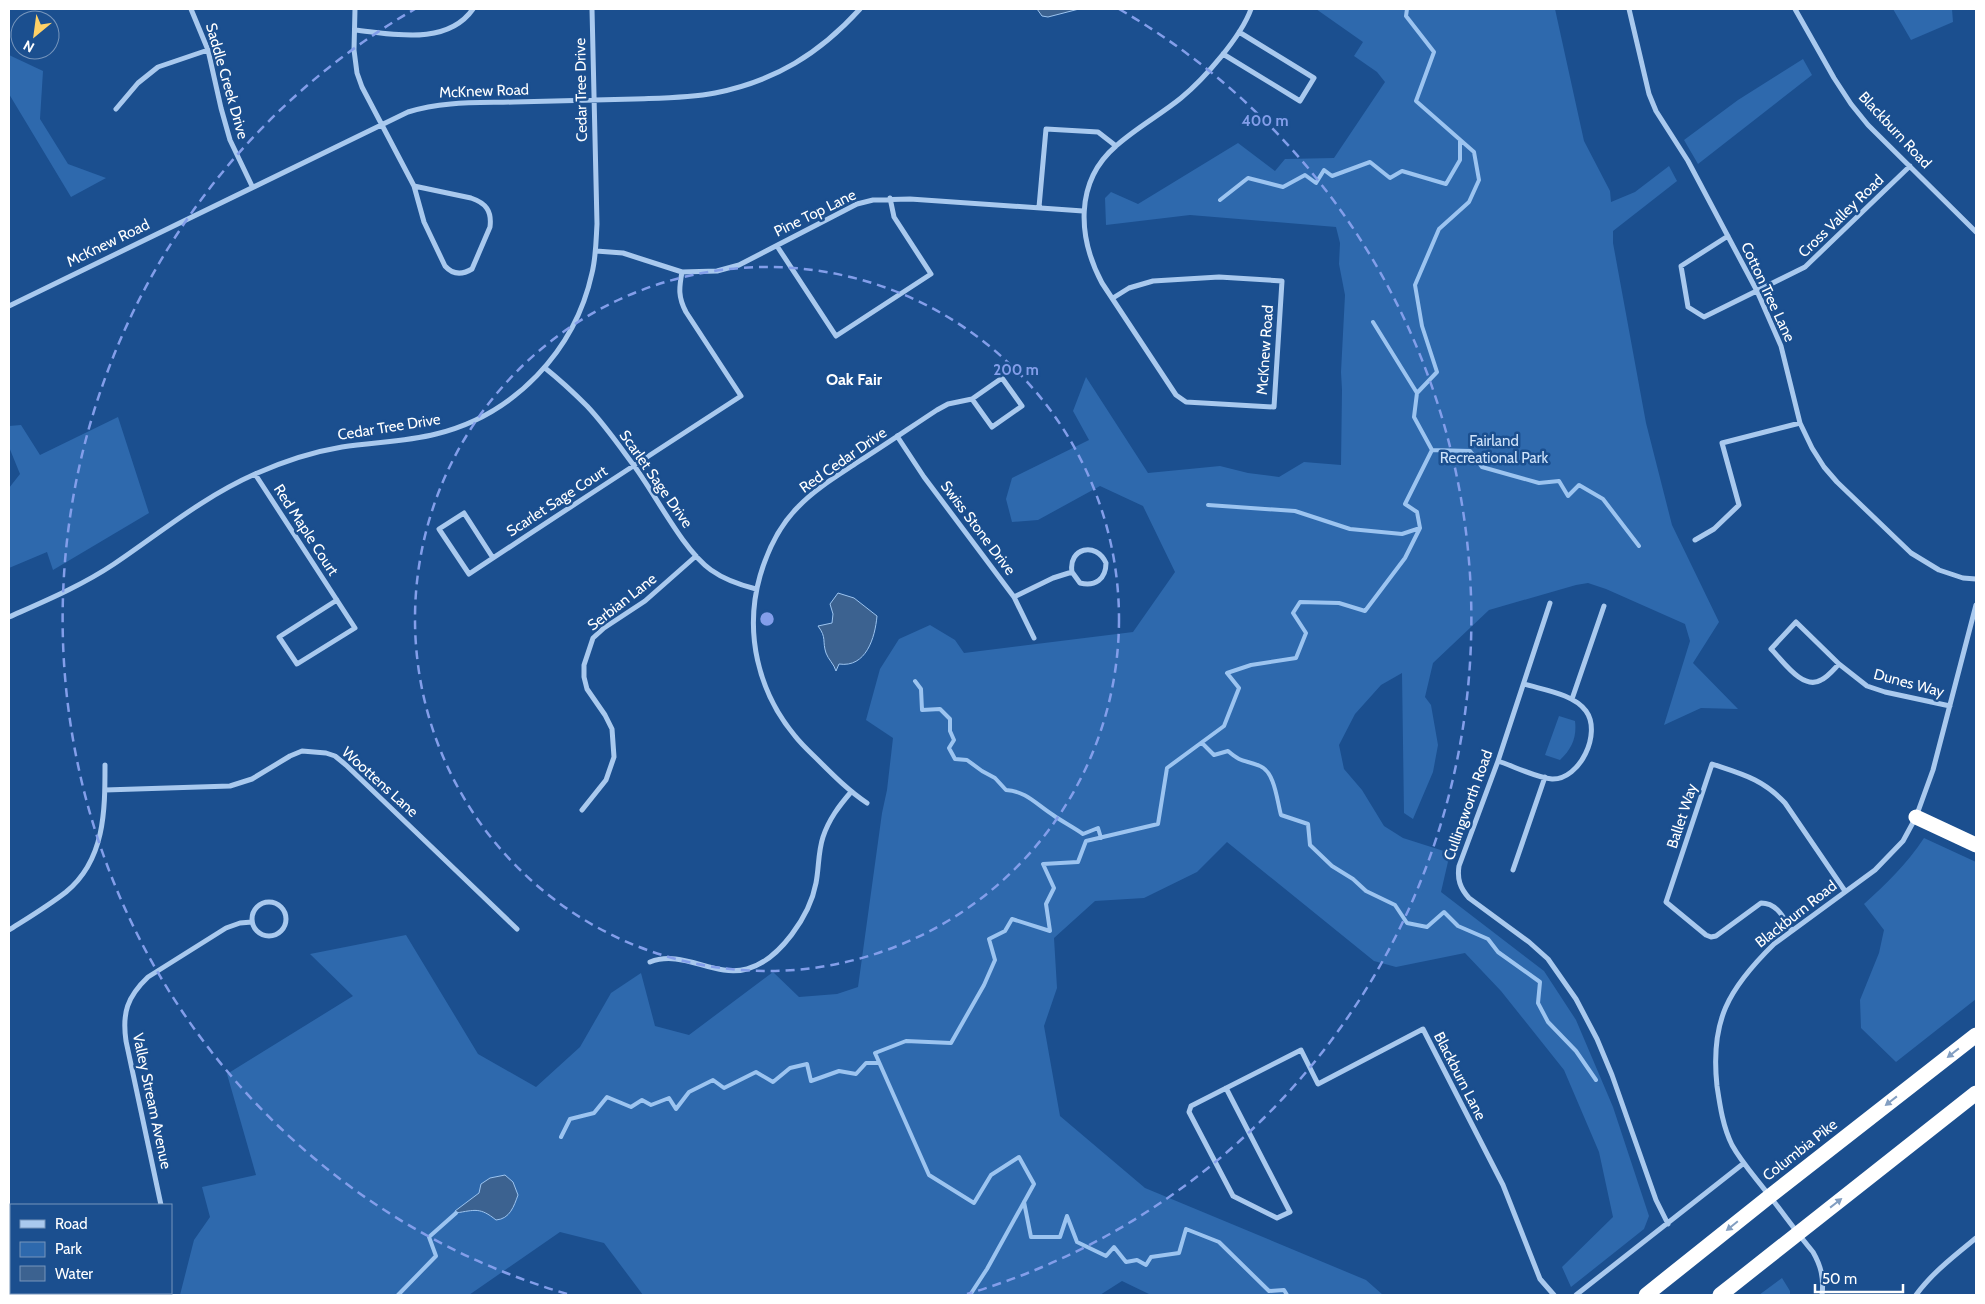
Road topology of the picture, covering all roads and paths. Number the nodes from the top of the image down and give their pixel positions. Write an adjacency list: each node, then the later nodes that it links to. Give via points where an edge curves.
1 (191, 9): 11 (street, Saddle Creek Drive)
2 (355, 9): 9 (street)
3 (473, 9): 9 (street, via 454,27 440,32 400,35)
4 (592, 9): 13 (street, Cedar Tree Drive)
5 (859, 9): 13 (street, McKnew Road, via 834,36 815,50 770,77 741,87 682,97)
6 (1251, 9): 10 (street, McKnew Road)
7 (1629, 9): 24 (street, Cotton Tree Lane, via 1656,111 1688,161)
8 (1795, 9): 17 (street, Blackburn Road, via 1851,104)
9 (355, 30): 15 (street, via 357,73)
10 (1238, 32): 12 (street, McKnew Road); 12 (street, via 1314,78 1300,101)
11 (208, 50): 14 (street, via 158,67); 18 (street, Saddle Creek Drive, via 225,124)
12 (1223, 54): 16 (street, McKnew Road, via 1181,98)
13 (594, 100): 15 (street, McKnew Road, via 443,103 408,112); 26 (street, Cedar Tree Drive)
14 (116, 108)
15 (380, 125): 18 (street, McKnew Road); 19 (street)
16 (1116, 146): 21 (street, via 1098,132 1046,129); 22 (street, McKnew Road, via 1096,173)
17 (1910, 166): 23 (street, Blackburn Road); 28 (street, Cross Valley Road, via 1806,267)
18 (252, 186): 30 (street, McKnew Road)
19 (414, 186): 19 (street, via 424,222 445,266 460,274 472,269 490,227 488,208 479,200)
20 (890, 198): 21 (street, Pine Top Lane); 25 (street, Pine Top Lane, via 857,204); 25 (street, via 894,217 931,274 836,336)
21 (1040, 207): 22 (street, Pine Top Lane)
22 (1083, 211): 29 (street, McKnew Road, via 1093,266)
23 (1976, 232)
24 (1728, 236): 28 (street, Cotton Tree Lane); 28 (street, Cross Valley Road, via 1681,266 1688,307 1704,317)
25 (777, 246): 27 (street, Pine Top Lane, via 739,265 717,271)
26 (596, 251): 27 (street, Pine Top Lane, via 623,253); 31 (street, Cedar Tree Drive, via 585,298 570,331)
27 (682, 272): 35 (street, Scarlet Sage Court, via 680,301 741,396)
28 (1757, 290): 33 (street, Cotton Tree Lane, via 1781,346)
29 (1113, 298): 29 (street, McKnew Road, via 1181,400 1274,406 1282,281 1219,277 1153,280 1134,285)
30 (9, 306)
31 (545, 368): 35 (street, Scarlet Sage Drive, via 588,407); 36 (street, Cedar Tree Drive, via 504,403 460,427 435,434 340,447 282,462)
32 (972, 399): 32 (street, Red Cedar Drive, via 992,427 1022,406 1002,378); 34 (street, Red Cedar Drive, via 948,404)
33 (1800, 423): 37 (street, via 1722,443 1738,504 1714,529); 41 (street, Cotton Tree Lane, via 1824,467 1911,554 1939,570)
34 (898, 436): 42 (street, Red Cedar Drive, via 826,483 797,508 772,545); 43 (street, Swiss Stone Drive, via 924,477)
35 (634, 465): 38 (street, Scarlet Sage Drive); 39 (street, Scarlet Sage Court)
36 (255, 474): 44 (street, Red Maple Court); 48 (street, Cedar Tree Drive, via 215,494 86,582)
37 (1694, 540)
38 (696, 556): 42 (street, Scarlet Sage Drive, via 723,578); 60 (street, Serbian Lane, via 646,601 593,638 584,665 584,678 586,689 612,729 614,757 606,780)
39 (493, 558): 39 (street, Scarlet Sage Court, via 469,574 439,529 464,513)
40 (1072, 572): 40 (street, via 1080,583 1092,584 1104,576 1106,564 1099,553 1085,550 1072,560); 43 (street)
41 (1976, 579)
42 (756, 589): 58 (street, Red Cedar Drive, via 752,628 754,646 772,702 795,737)
43 (1014, 597): 49 (street, Swiss Stone Drive)
44 (337, 600): 44 (street, Red Maple Court, via 355,628 297,664 280,637)
45 (1550, 603): 51 (street, Cullingworth Road)
46 (1976, 605): 53 (street, Blackburn Road)
47 (1604, 606): 52 (street)
48 (9, 617)
49 (1034, 638)
50 (1839, 664): 50 (street, Dunes Way, via 1822,680 1806,682 1771,650 1796,622); 53 (street, Dunes Way, via 1867,686)
51 (1524, 684): 52 (street); 54 (street, Cullingworth Road)
52 (1572, 700): 56 (street, via 1588,713 1591,737 1583,759 1573,771 1560,778)
53 (1950, 706): 61 (street, Blackburn Road)
54 (1498, 760): 56 (street); 76 (street, Cullingworth Road, via 1459,866 1459,883 1469,898 1548,959 1576,999 1612,1075 1656,1200)
55 (105, 765): 57 (street)
56 (1545, 777): 63 (street)
57 (105, 790): 66 (street, Woottens Lane, via 230,786 252,779 290,756 302,752 326,753 346,765); 67 (street, via 103,824 90,863 67,891)
58 (851, 792): 59 (street, Red Cedar Drive); 69 (street, via 826,828 816,883 806,913 797,929 775,952 762,962 738,971 675,958)
59 (867, 803)
60 (582, 810)
61 (1916, 817): 62 (highway); 64 (street, Blackburn Road, via 1891,855)
62 (1976, 845)
63 (1513, 870)
64 (1845, 891): 68 (street, Blackburn Road); 68 (street, Ballet Way, via 1774,791 1748,776 1712,764 1666,902 1706,935 1716,936 1761,903 1776,907)
65 (252, 922): 65 (street, via 258,932 272,936 284,927 286,916 280,906 264,902 253,911); 75 (street, Valley Stream Avenue, via 226,928 148,977 126,1008 126,1041)
66 (516, 929)
67 (9, 930)
68 (1792, 931): 73 (street, Blackburn Road, via 1774,944 1746,973 1731,997 1718,1030 1715,1050 1719,1100 1729,1136)
69 (650, 962)
70 (1976, 1035): 74 (highway, Columbia Pike, one-way to 74)
71 (1226, 1088): 71 (street, Blackburn Lane, via 1290,1212 1277,1218 1233,1196 1189,1112 1191,1106); 79 (street, Blackburn Lane, via 1301,1050 1318,1084 1423,1029 1503,1185 1540,1278)
72 (1976, 1093): 77 (highway, one-way to 72)
73 (1744, 1163): 74 (street, Blackburn Road); 76 (street)
74 (1770, 1196): 77 (street, Blackburn Road); 81 (highway, Columbia Pike, one-way to 81)
75 (162, 1204)
76 (1668, 1224): 80 (street)
77 (1797, 1233): 82 (highway); 83 (street, Blackburn Road, via 1821,1265)
78 (1976, 1238): 84 (street, via 1947,1262)
79 (1554, 1295)
80 (1576, 1295)
81 (1646, 1295)
82 (1720, 1295)
83 (1822, 1295)
84 (1916, 1295)

